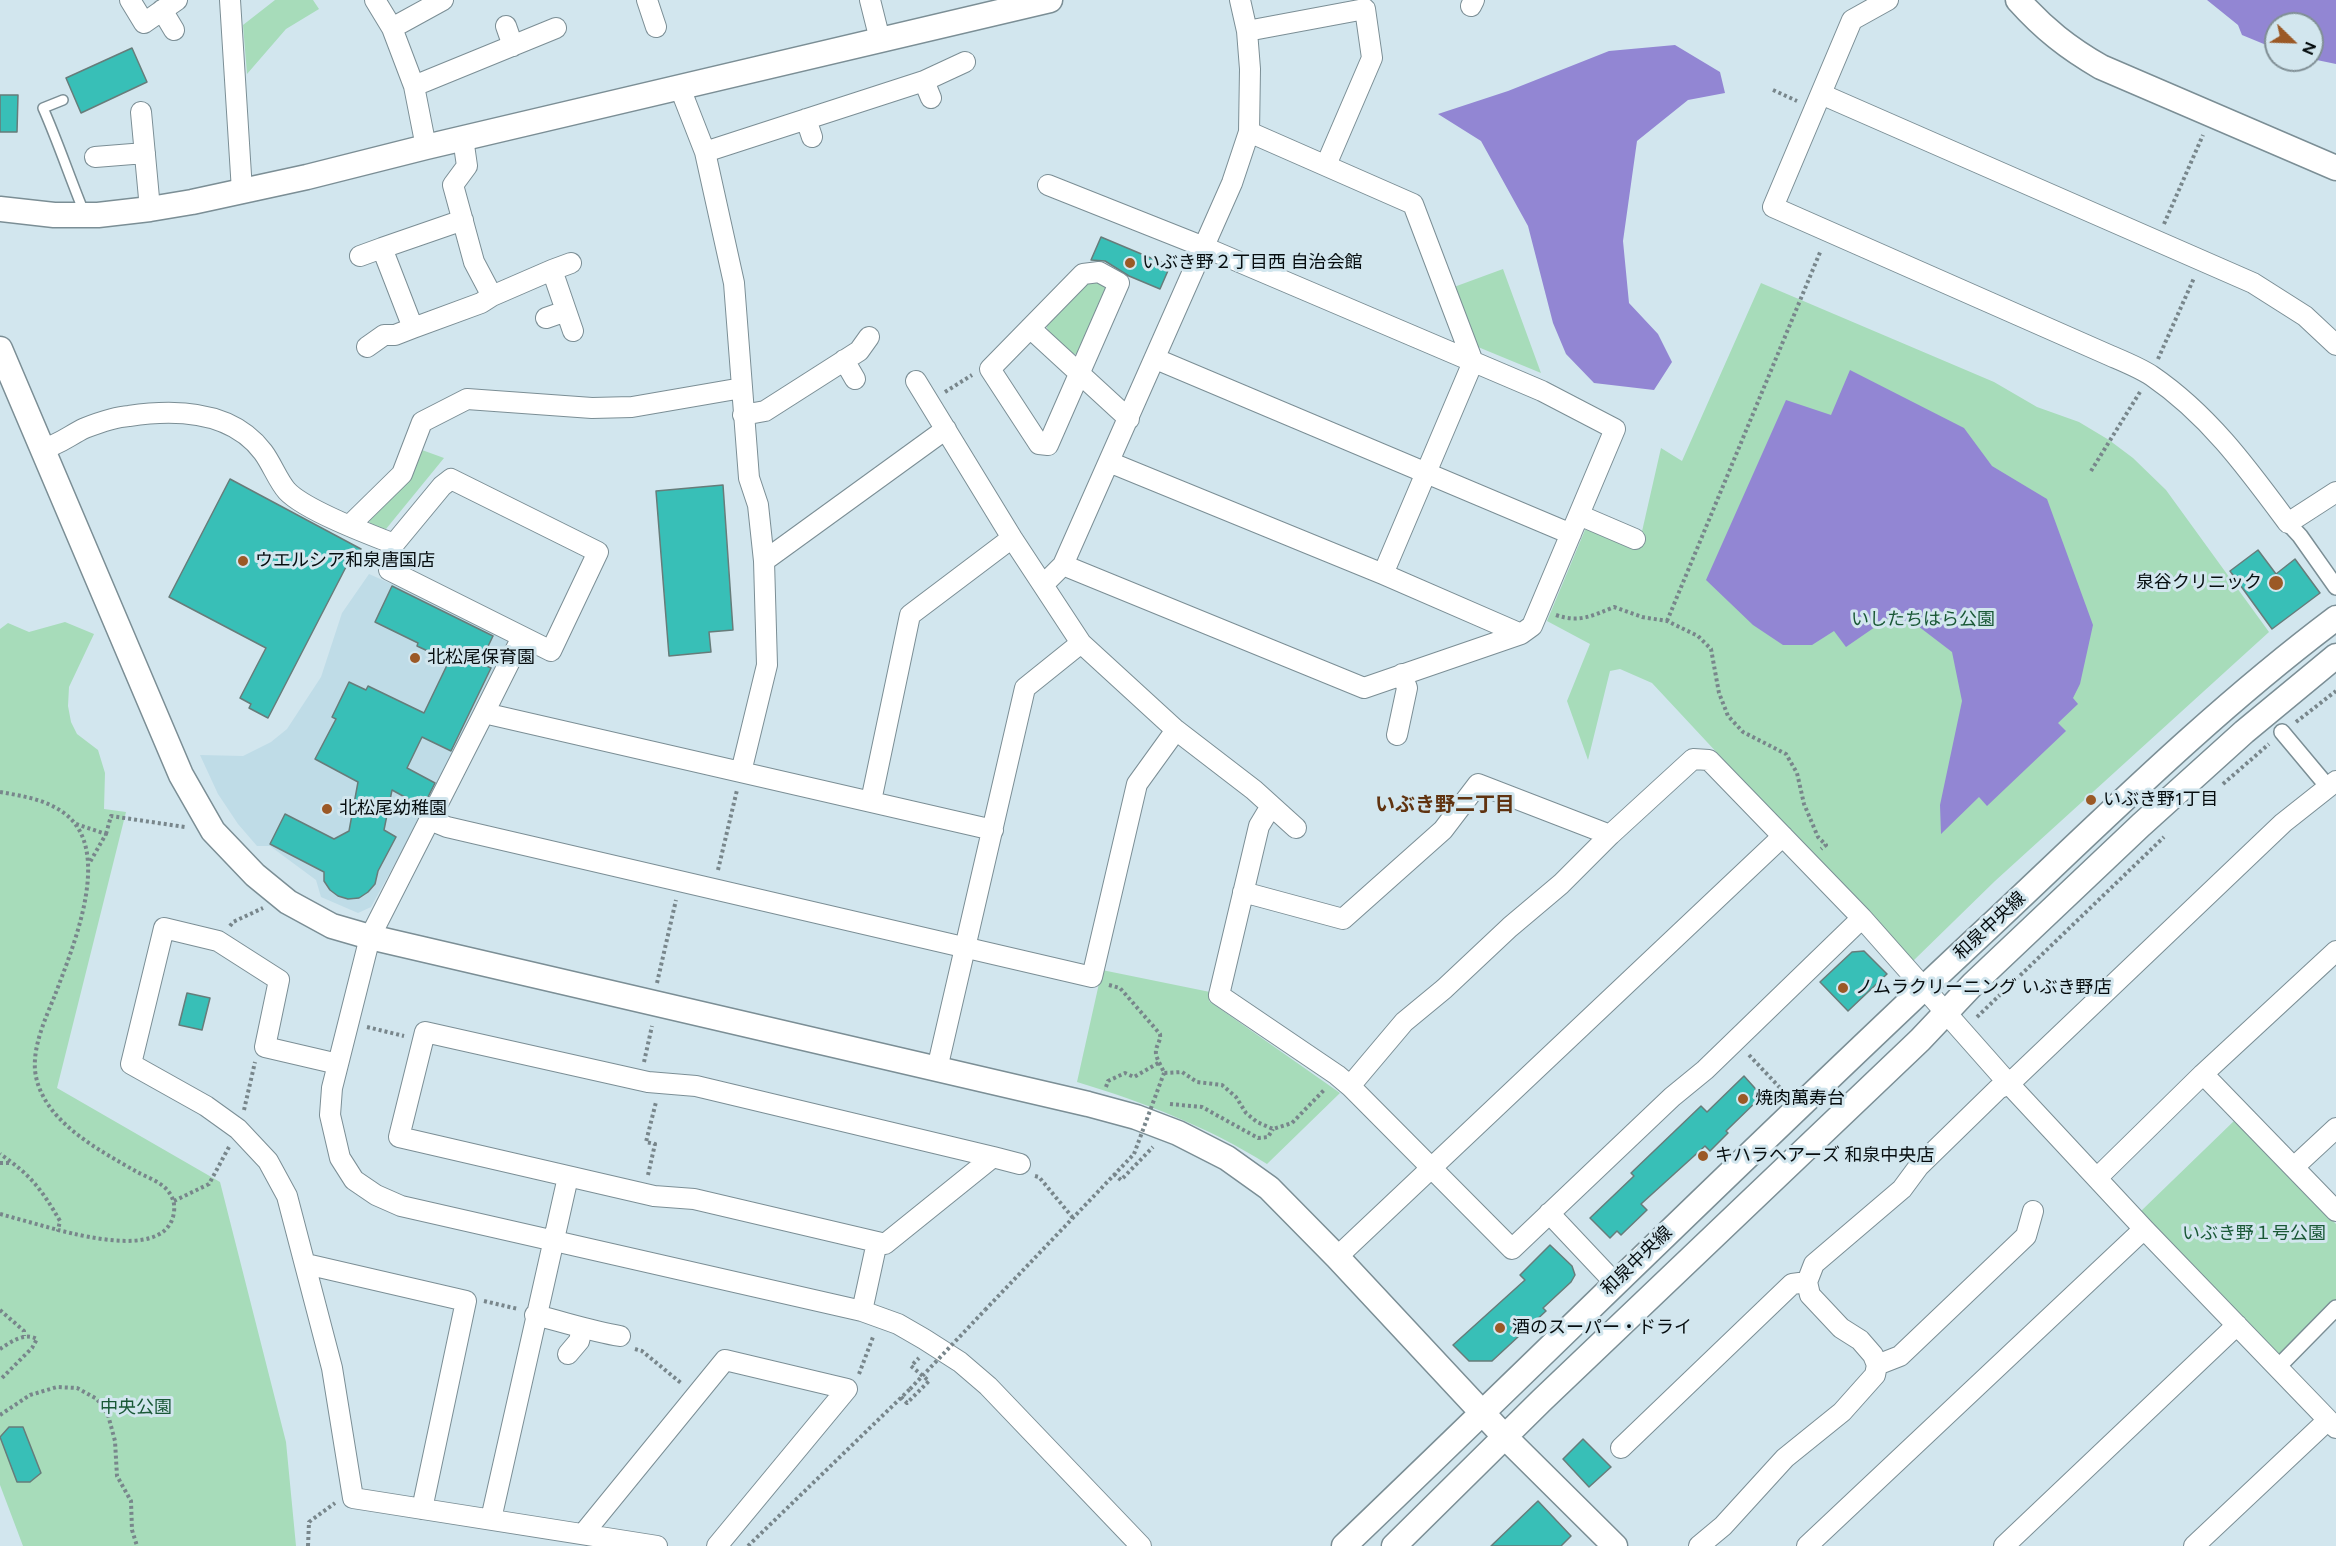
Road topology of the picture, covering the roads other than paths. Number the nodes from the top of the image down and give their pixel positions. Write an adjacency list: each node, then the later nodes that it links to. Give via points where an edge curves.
1 (130, 0): 11 (street, via 144,22)
2 (230, 0): 35 (street)
3 (375, 0): 14 (street)
4 (443, 0): 14 (street)
5 (870, 0): 18 (street)
6 (1050, 0): 18 (street)
7 (1240, 0): 17 (street)
8 (1888, 0): 24 (street, via 1852,20)
9 (2018, 0): 33 (street, via 2070,49 2102,67)
10 (650, 1): 13 (street)
11 (169, 5): 16 (street)
12 (506, 26): 19 (street)
13 (656, 27)
14 (392, 28): 21 (street)
15 (556, 28): 19 (street)
16 (174, 30)
17 (1248, 31): 26 (street); 32 (street, via 1365,9 1372,58)
18 (880, 40): 22 (street)
19 (513, 46): 21 (street)
20 (965, 62): 29 (street, via 927,90 809,128)
21 (414, 86): 28 (street)
22 (680, 88): 27 (street); 29 (street)
23 (63, 100): 38 (lane, via 43,108)
24 (1818, 101): 52 (street, via 2253,283 2305,316); 70 (street, via 1773,207 2150,375 2190,405 2233,449)
25 (141, 112): 30 (street)
26 (1249, 132): 32 (street); 41 (street)
27 (463, 138): 28 (street); 39 (street, via 467,166 453,185)
28 (426, 147): 35 (street)
29 (705, 152): 61 (street, via 734,283)
30 (145, 153): 31 (street); 37 (street)
31 (95, 157)
32 (1326, 165): 57 (street, via 1413,204)
33 (2336, 168)
34 (1048, 185): 41 (street)
35 (242, 191): 37 (street)
36 (0, 209): 38 (street)
37 (150, 209): 38 (street)
38 (85, 215)
39 (463, 220): 40 (street); 45 (street, via 474,261)
40 (382, 248): 42 (street); 48 (street)
41 (1204, 248): 55 (street); 57 (street)
42 (360, 256)
43 (570, 263): 44 (street)
44 (552, 270): 45 (street); 46 (street)
45 (492, 296): 48 (street)
46 (566, 310): 47 (street); 50 (street)
47 (546, 318)
48 (413, 328): 53 (street, via 384,335)
49 (1030, 328): 58 (street); 58 (street, via 1083,274 1099,272 1119,283); 58 (street, via 990,369 1039,444 1048,446)
50 (573, 331)
51 (869, 337): 56 (street, via 859,351)
52 (2336, 345)
53 (367, 347)
54 (0, 349): 65 (street)
55 (1156, 359): 63 (street); 67 (street)
56 (844, 360): 59 (street); 62 (street, via 765,411)
57 (1473, 362): 67 (street); 69 (street, via 1542,391 1615,429)
58 (1080, 373): 63 (street)
59 (855, 379)
60 (916, 381): 64 (street)
61 (742, 388): 62 (street); 71 (street, via 622,407 467,399 422,422 402,474)
62 (743, 416): 76 (street)
63 (1129, 419): 66 (street)
64 (946, 429): 73 (street); 76 (street)
65 (44, 448): 71 (street, via 55,446 83,429 126,416 203,415 246,433 287,491 304,504); 102 (street, via 181,775 213,831 255,875 288,902 332,926)
66 (1109, 462): 77 (street); 78 (street)
67 (1426, 473): 72 (street); 78 (street)
68 (2336, 492): 70 (street)
69 (1579, 515): 72 (street); 74 (street)
70 (2288, 524): 80 (street)
71 (350, 525): 75 (street)
72 (1571, 534): 82 (street, via 1532,626)
73 (1012, 538): 79 (street); 93 (street, via 910,615)
74 (1635, 539)
75 (394, 544): 83 (street, via 389,570); 83 (street, via 451,479 598,552 551,651)
76 (764, 561): 91 (street, via 767,665)
77 (1063, 565): 79 (street); 86 (street, via 1364,688)
78 (1383, 574): 82 (street)
79 (1043, 585): 84 (street)
80 (2336, 587)
81 (2336, 618): 105 (street, 和泉中央線, via 2204,726)
82 (1521, 634): 86 (street)
83 (522, 637): 87 (street)
84 (1081, 643): 88 (street); 97 (street, via 1025,688)
85 (2336, 656): 106 (street, 和泉中央線, via 2175,794)
86 (1402, 674): 90 (street, via 1407,688)
87 (484, 713): 91 (street); 95 (street)
88 (1176, 730): 94 (street); 103 (street, via 1137,784 1092,977)
89 (2282, 732): 92 (street)
90 (1396, 735)
91 (741, 772): 93 (street)
92 (2333, 788): 111 (street, via 2283,823)
93 (871, 801): 97 (street)
94 (1271, 806): 96 (street); 100 (street, via 1259,826)
95 (430, 819): 102 (street); 103 (street, via 447,827)
96 (1296, 828)
97 (993, 830): 103 (street)
98 (1610, 835): 99 (street, via 1693,759 1709,760); 100 (street, via 1478,784 1443,830 1343,919); 110 (street)
99 (1783, 836): 101 (street); 115 (street)
100 (1243, 892): 110 (street, via 1219,995)
101 (1862, 918): 105 (street); 121 (street, via 1736,1041)
102 (370, 937): 107 (street); 108 (street)
103 (966, 948): 108 (street)
104 (2336, 951): 109 (street)
105 (1924, 988): 106 (street); 127 (street, 和泉中央線)
106 (1946, 1013): 111 (street); 140 (street, 和泉中央線)
107 (338, 1064): 123 (street, via 330,1115 340,1158 354,1180 400,1206); 126 (street, via 265,1047 279,980 218,941 164,928 131,1064 206,1106 238,1129 268,1161 287,1196)
108 (937, 1069): 125 (street, via 1136,1117 1178,1133 1227,1158 1269,1188)
109 (2203, 1074): 116 (street); 118 (street)
110 (1344, 1081): 115 (street)
111 (2009, 1084): 118 (street); 128 (street, via 1998,1089 1935,1150 1884,1206 1814,1264)
112 (2336, 1128): 116 (street)
113 (993, 1158): 114 (street); 117 (street, via 696,1086 661,1084 425,1032 399,1137); 124 (street, via 885,1244)
114 (1020, 1164)
115 (1432, 1167): 121 (street, via 1512,1249); 125 (street)
116 (2294, 1167): 120 (street)
117 (568, 1177): 123 (street); 124 (street, via 644,1194 694,1199)
118 (2097, 1178): 122 (street)
119 (2033, 1211): 136 (street, via 2025,1236 1900,1356)
120 (2336, 1211)
121 (1549, 1213): 127 (street)
122 (2144, 1229): 132 (street); 152 (street)
123 (553, 1239): 130 (street); 131 (street)
124 (877, 1242): 130 (street)
125 (1337, 1257): 138 (street)
126 (306, 1264): 142 (street, via 332,1368 353,1498); 142 (street, via 466,1301)
127 (1614, 1282): 138 (street, 和泉中央線)
128 (1807, 1282): 136 (street, via 1810,1295 1842,1328 1860,1340); 141 (street, via 1792,1284)
129 (2336, 1308): 137 (street)
130 (862, 1311): 148 (street, via 898,1324 960,1362 988,1386)
131 (536, 1316): 133 (street); 143 (street)
132 (2238, 1325): 137 (street); 153 (street)
133 (582, 1329): 134 (street); 135 (street, via 579,1341)
134 (620, 1336)
135 (568, 1354)
136 (1877, 1365): 151 (street, via 1875,1375 1842,1412 1785,1458)
137 (2278, 1367): 139 (street)
138 (1483, 1412): 140 (street); 149 (street, 和泉中央線)
139 (2332, 1424): 154 (street)
140 (1504, 1436): 145 (street); 150 (street, 和泉中央線)
141 (1622, 1449)
142 (422, 1509): 143 (street)
143 (491, 1519): 144 (street)
144 (583, 1534): 146 (street); 147 (street, via 724,1360 847,1389)
145 (1605, 1540)
146 (657, 1546)
147 (717, 1546)
148 (1141, 1546)
149 (1344, 1546)
150 (1394, 1546)
151 (1700, 1546)
152 (1807, 1546)
153 (2004, 1546)
154 (2194, 1546)

